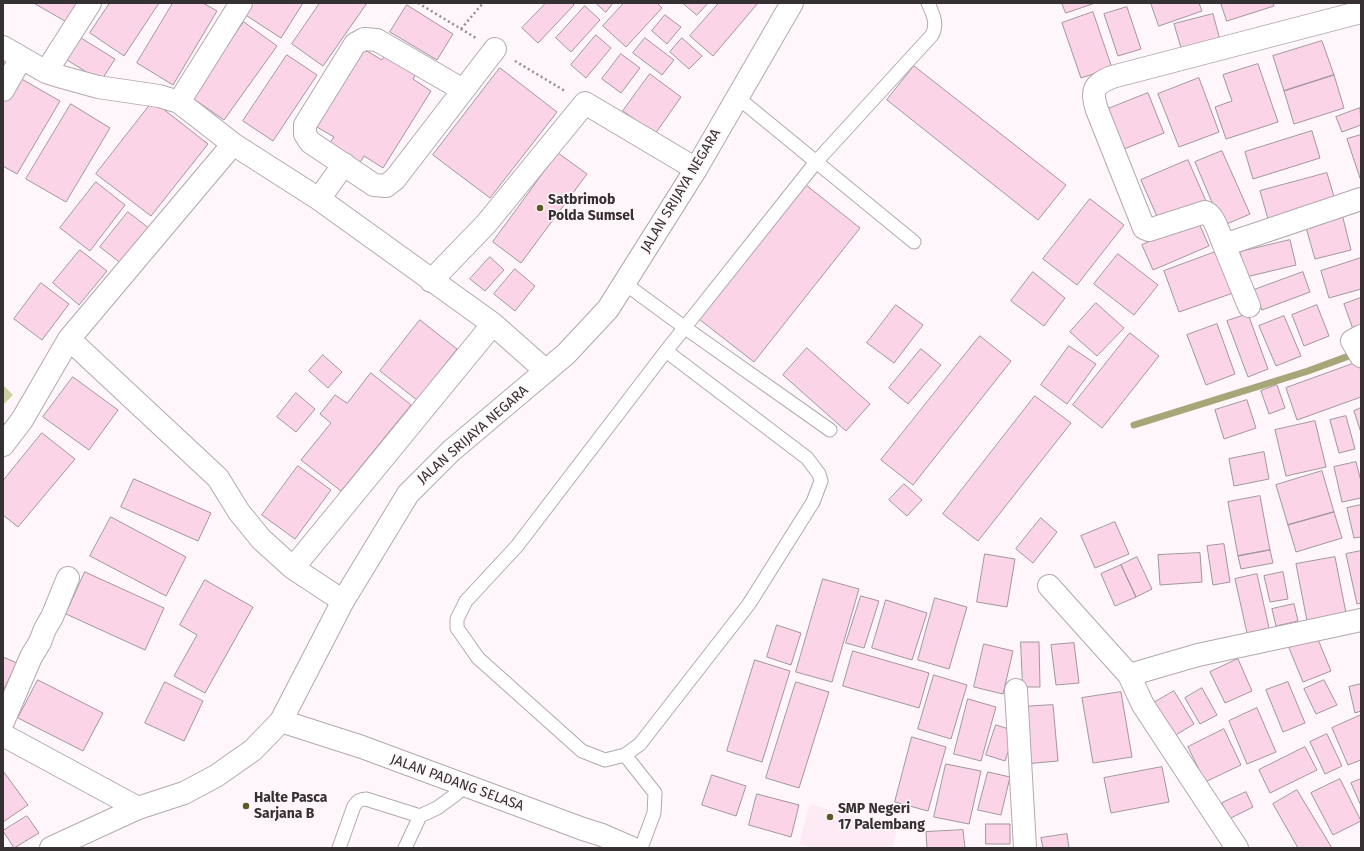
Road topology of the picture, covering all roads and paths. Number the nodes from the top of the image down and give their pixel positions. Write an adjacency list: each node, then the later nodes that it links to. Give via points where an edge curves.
1 (90, 3): 10 (street)
2 (241, 3): 14 (street)
3 (483, 3): 7 (path)
4 (792, 3): 13 (street, JALAN SRIJAYA NEGARA)
5 (928, 3): 16 (lane, via 934,15 935,26 932,35)
6 (1361, 12): 22 (street, via 1112,77 1099,83 1095,89 1093,98 1097,110 1144,228 1149,230 1205,212 1213,218)
7 (461, 29)
8 (495, 49): 12 (street)
9 (12, 53): 10 (street); 11 (street)
10 (46, 72): 14 (street, via 98,87 158,96)
11 (3, 90)
12 (463, 90): 17 (street, via 395,179 386,186 374,184); 17 (street, via 377,40 364,39 354,44 305,125 305,134 310,142)
13 (737, 97): 16 (lane); 18 (street, JALAN SRIJAYA NEGARA)
14 (179, 102): 15 (street)
15 (233, 144): 19 (street); 29 (street)
16 (816, 162): 21 (lane); 27 (lane)
17 (344, 164): 19 (street)
18 (696, 169): 23 (street, via 585,103 486,224); 24 (street, JALAN SRIJAYA NEGARA)
19 (320, 199): 23 (street)
20 (1361, 199): 22 (street)
21 (914, 242)
22 (1224, 245): 25 (street)
23 (432, 280): 26 (street)
24 (624, 283): 27 (lane); 32 (street, JALAN SRIJAYA NEGARA, via 608,309 566,354)
25 (1249, 306)
26 (493, 324): 32 (street); 35 (street)
27 (684, 327): 30 (lane); 33 (lane)
28 (1361, 336): 31 (street, via 1352,341)
29 (69, 339): 34 (street, via 22,420); 35 (street, via 218,478 239,512 261,539)
30 (666, 351): 45 (lane, via 807,458 821,481 813,502 749,604 640,744); 45 (lane, via 516,546 466,601 457,619 456,628 478,658 582,751 605,760)
31 (1361, 356)
32 (546, 371): 38 (street, JALAN SRIJAYA NEGARA, via 451,451 408,494)
33 (830, 430)
34 (3, 445)
35 (293, 568): 38 (street)
36 (68, 578): 43 (street)
37 (1049, 586): 40 (street)
38 (343, 602): 42 (street, JALAN SRIJAYA NEGARA)
39 (1361, 620): 40 (street, via 1198,655)
40 (1129, 675): 56 (street, via 1143,705)
41 (1016, 690): 55 (street)
42 (281, 721): 46 (street, JALAN PADANG SELASA, via 362,747); 47 (street, JALAN SRIJAYA NEGARA, via 253,750 216,776 184,793)
43 (3, 722)
44 (3, 735): 47 (street)
45 (625, 755): 54 (lane, via 655,793 654,813)
46 (465, 786): 48 (lane, via 437,808); 49 (street, JALAN PADANG SELASA)
47 (138, 808): 50 (street, JALAN SRIJAYA NEGARA)
48 (420, 816): 51 (lane, via 361,800 354,806); 52 (lane)
49 (603, 842): 53 (street, JALAN PADANG SELASA)
50 (51, 848)
51 (339, 848)
52 (405, 848)
53 (632, 848)
54 (641, 848)
55 (1025, 848)
56 (1237, 848)

